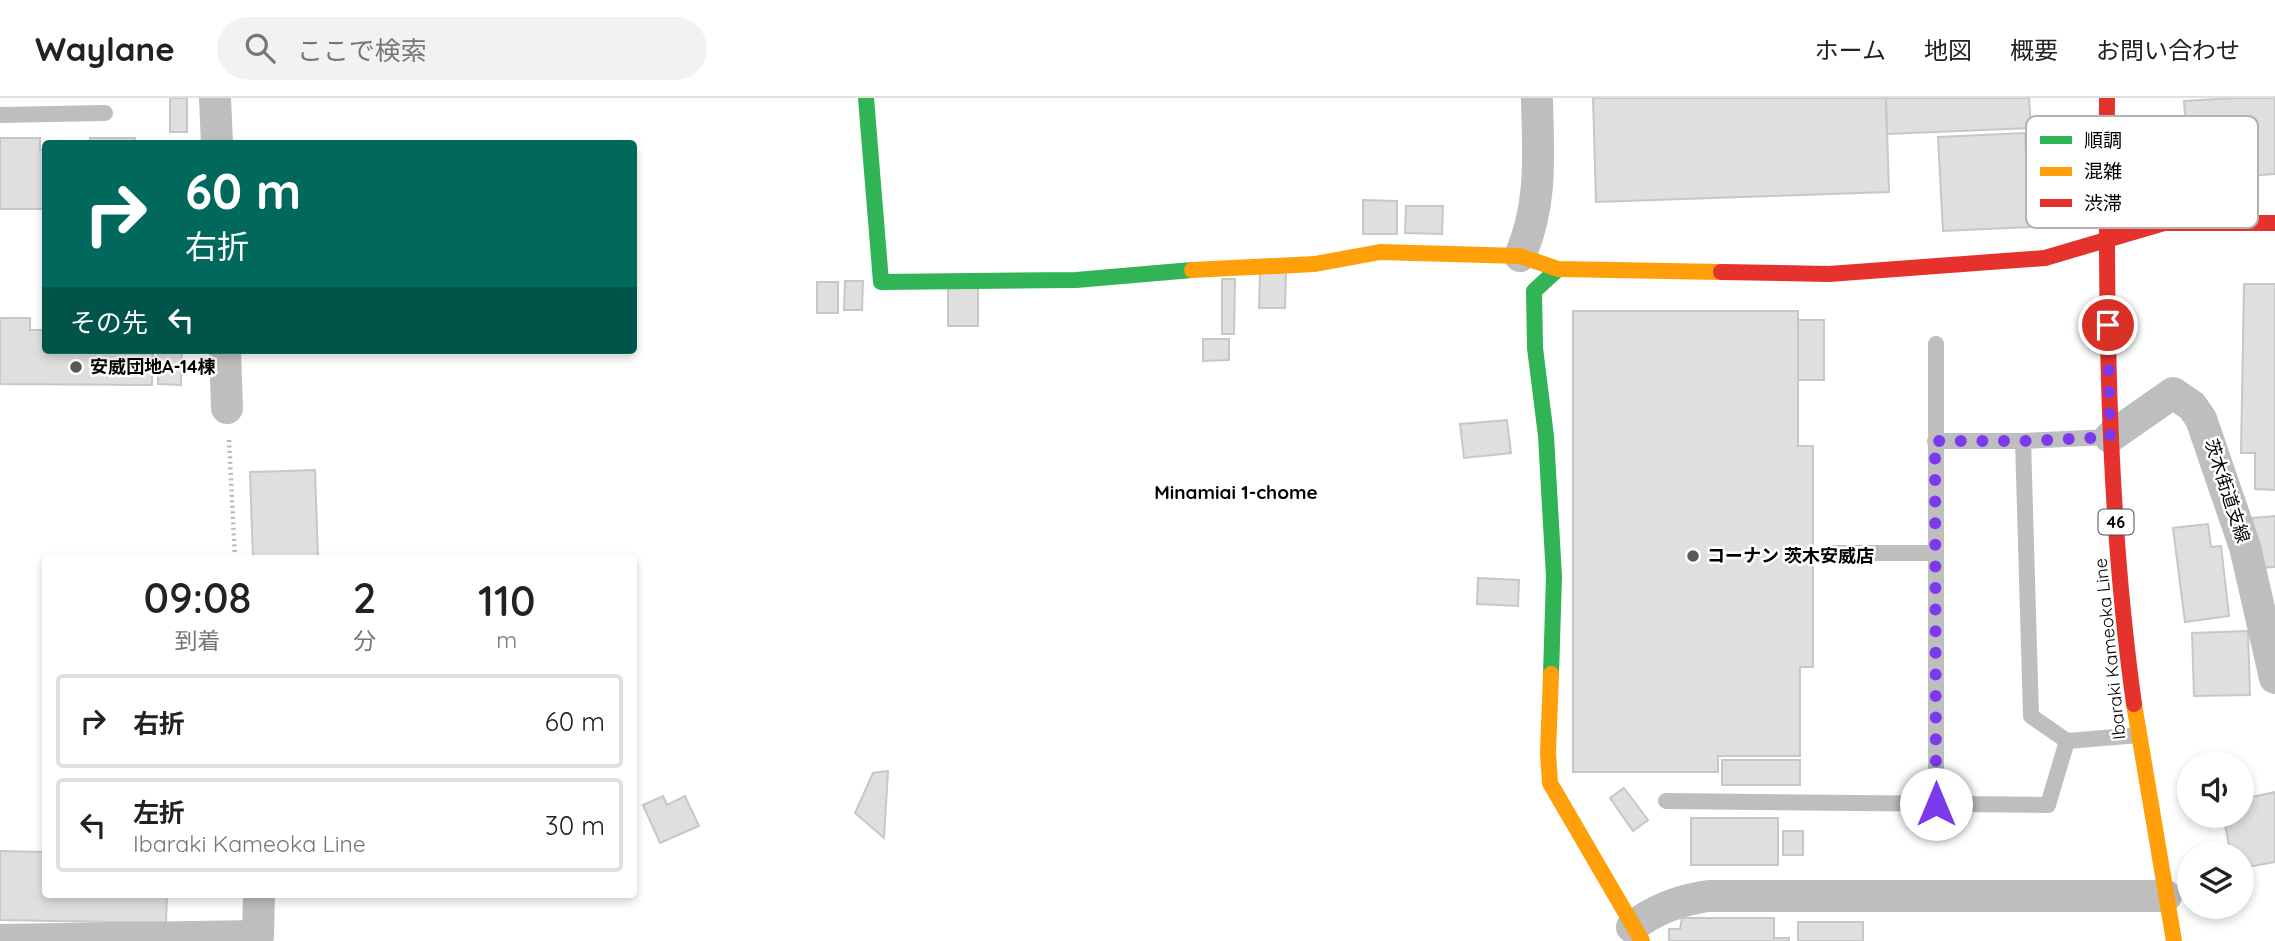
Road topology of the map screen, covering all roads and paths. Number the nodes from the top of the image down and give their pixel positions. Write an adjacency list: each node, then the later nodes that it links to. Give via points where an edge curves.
1 (215, 98): 8 (street)
2 (866, 98): 12 (street, via 881,282 1076,280 1158,271 1315,264 1380,252)
3 (1537, 98): 12 (street, via 1539,178 1531,231)
4 (2107, 98): 7 (street, Ibaraki Kameoka Line / 46)
5 (105, 113): 6 (lane)
6 (0, 115)
7 (2107, 116)
8 (217, 140)
9 (2106, 228): 11 (street, Ibaraki Kameoka Line / 46)
10 (2148, 228): 11 (street)
11 (2106, 241): 13 (street, via 2045,258 1829,274); 17 (street, Ibaraki Kameoka Line / 46)
12 (1520, 256): 13 (street)
13 (1558, 269): 30 (street, via 1534,291 1554,576 1550,783)
14 (1936, 344): 18 (lane)
15 (225, 354): 16 (street)
16 (227, 408): 22 (path)
17 (2110, 437): 19 (lane); 23 (street, 茨木街道支線, via 2173,393 2201,418 2245,547); 24 (street, Ibaraki Kameoka Line / 46, via 2124,623)
18 (1935, 441): 19 (lane); 21 (lane)
19 (2023, 441): 25 (lane, via 2031,716)
20 (1834, 553): 21 (lane)
21 (1936, 553): 27 (lane)
22 (235, 555)
23 (2275, 678)
24 (2138, 734): 25 (lane); 28 (street, Ibaraki Kameoka Line / 46)
25 (2067, 741): 27 (lane, via 2048,806)
26 (1666, 801): 27 (lane)
27 (1936, 804)
28 (2166, 896): 30 (street, via 1708,896 1647,915); 32 (street, Ibaraki Kameoka Line / 46)
29 (259, 898): 31 (street, via 258,936)
30 (1637, 934)
31 (0, 940)
32 (2174, 941)

